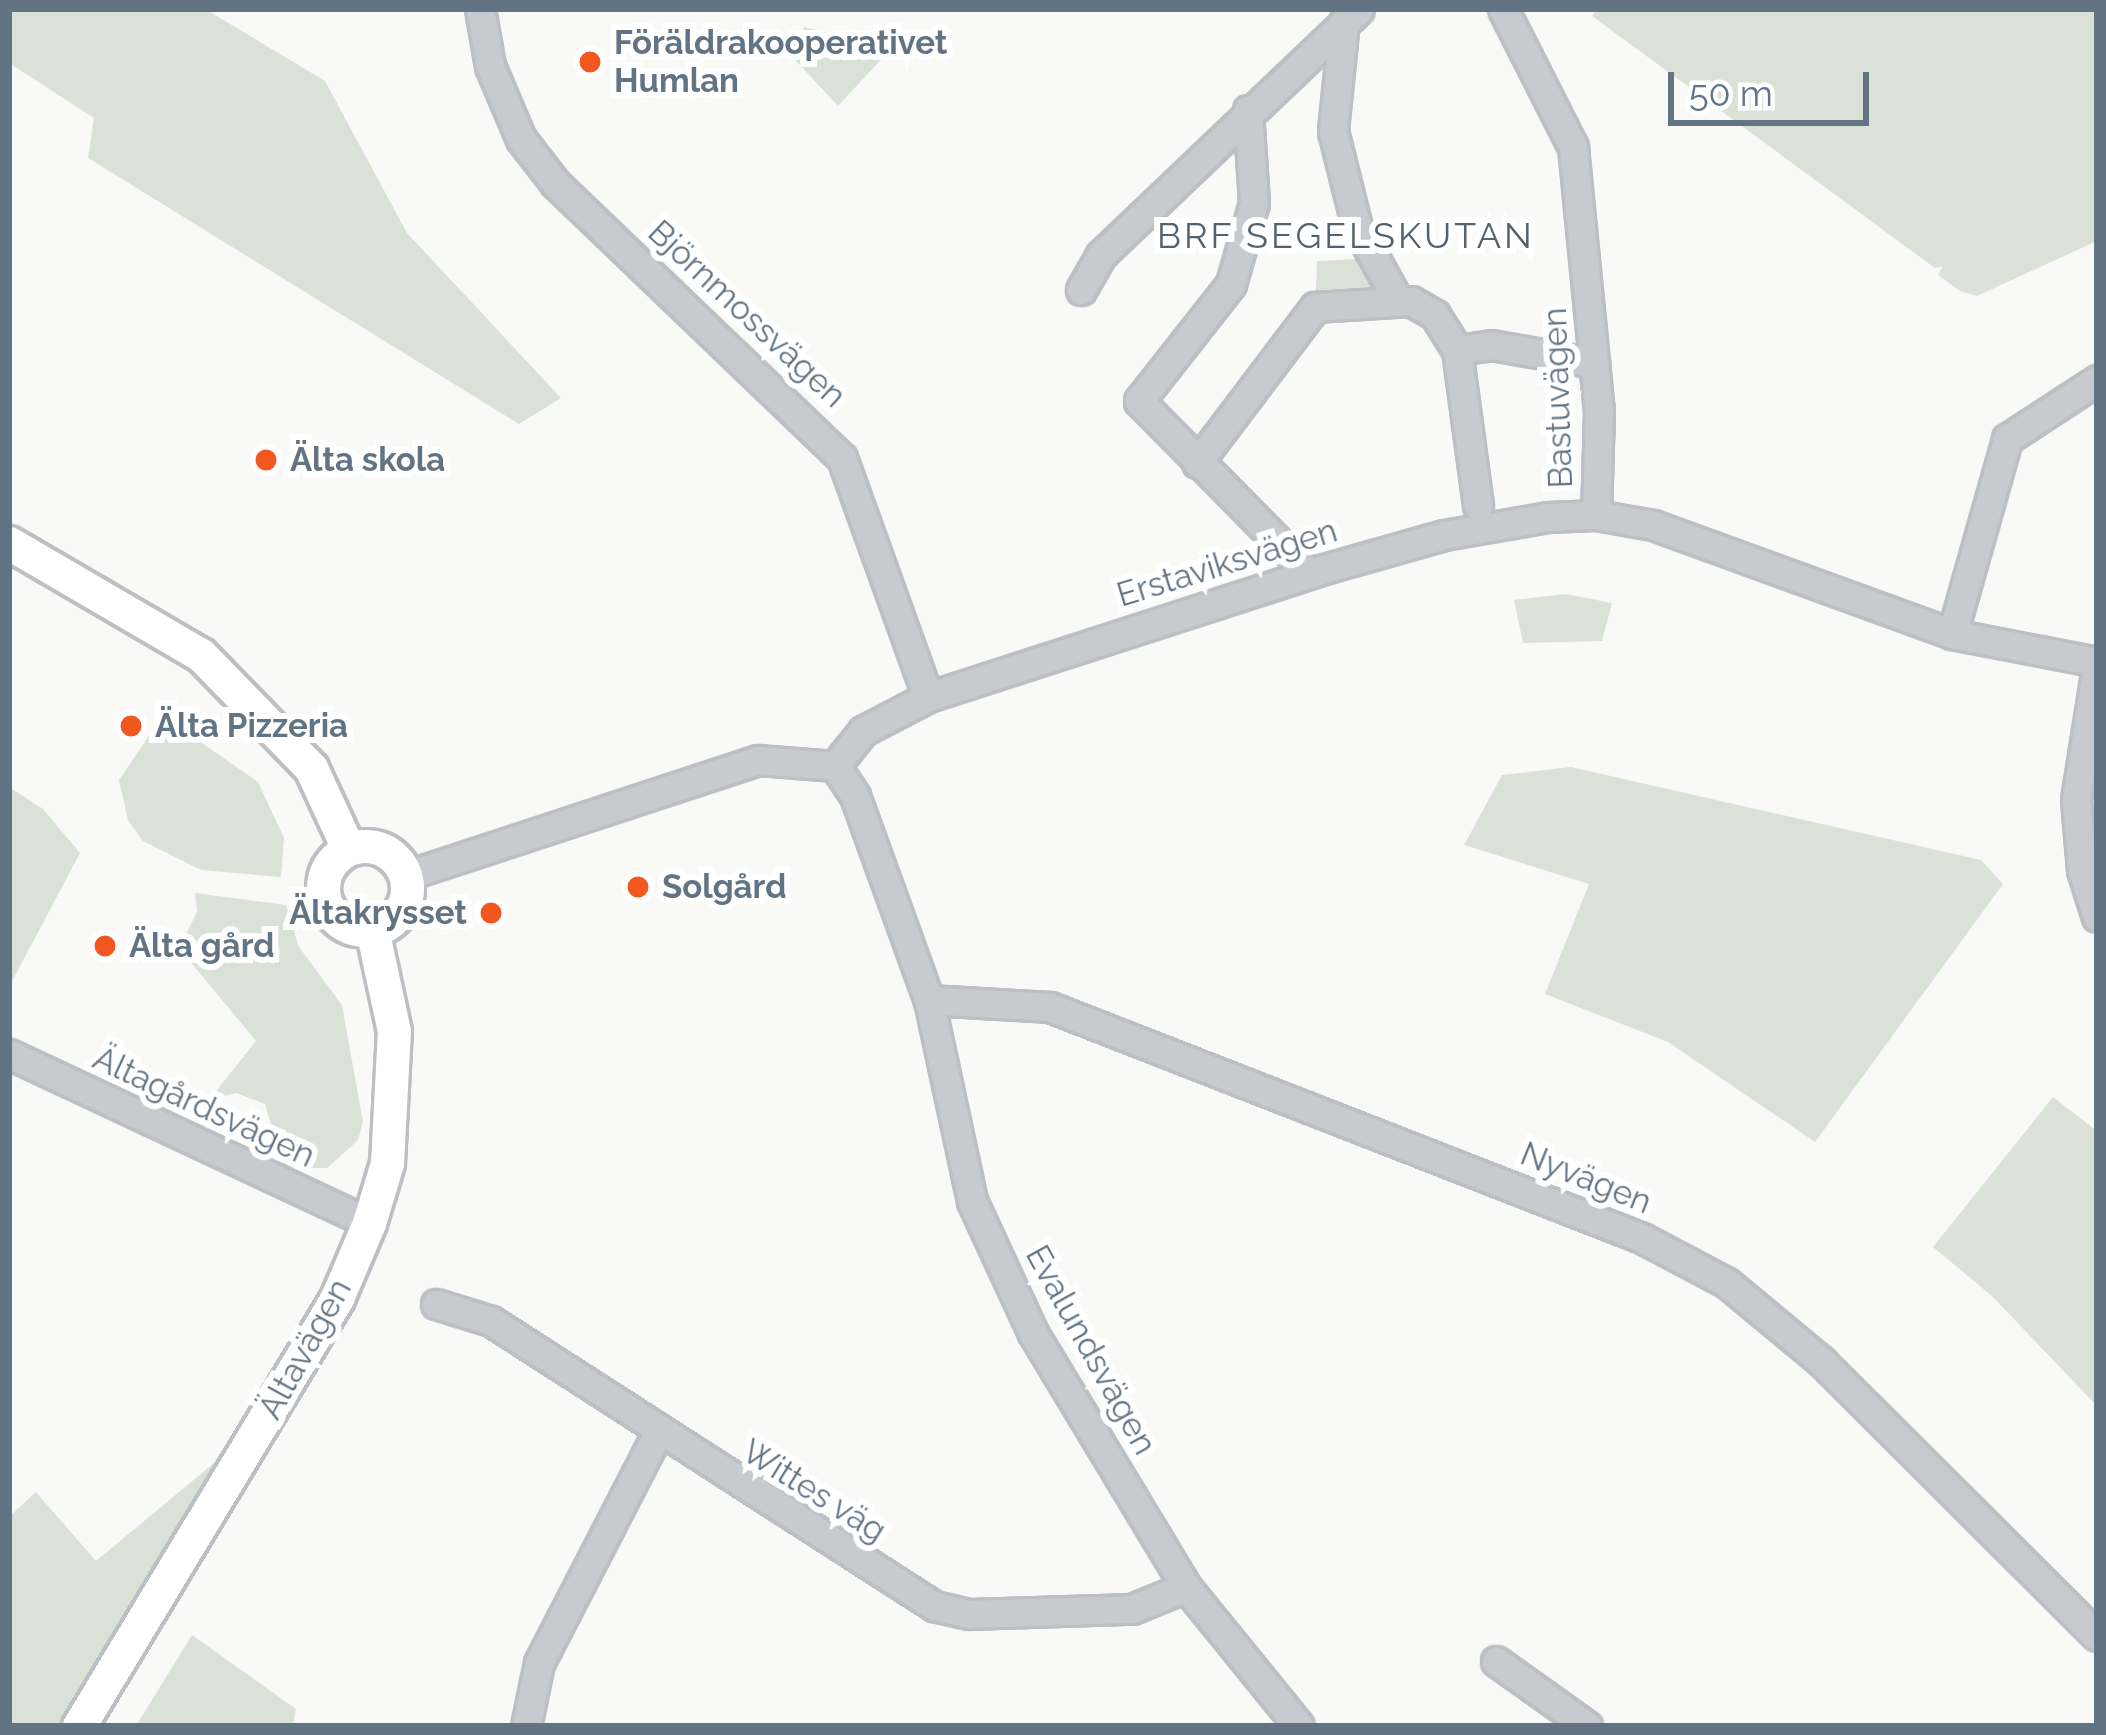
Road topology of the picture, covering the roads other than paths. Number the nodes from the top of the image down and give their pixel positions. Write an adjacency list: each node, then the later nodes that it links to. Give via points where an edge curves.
1 (480, 9): 17 (street, Björnmossvägen, via 490,66 513,120 555,183 842,458)
2 (1503, 9): 8 (street, Bastuvägen, via 1573,147)
3 (1352, 16): 4 (street); 6 (street, via 1333,131 1357,226)
4 (1248, 110): 5 (street, via 1101,255); 10 (street, via 1254,202 1232,284 1140,392 1139,401)
5 (1081, 290)
6 (1398, 301): 7 (street, via 1427,307); 10 (street, via 1315,308)
7 (1457, 350): 8 (street, via 1491,345); 11 (street)
8 (1594, 363): 12 (street, Bastuvägen)
9 (2097, 380): 15 (street, via 2007,439)
10 (1197, 463): 14 (street)
11 (1478, 506)
12 (1597, 514): 14 (street, Erstaviksvägen, via 1444,535); 15 (street, Erstaviksvägen, via 1709,540)
13 (9, 543): 19 (main road, via 201,655 311,768)
14 (1310, 573): 17 (street, Erstaviksvägen)
15 (1952, 634): 16 (street, Erstaviksvägen)
16 (2097, 665): 21 (street, via 2076,800)
17 (928, 697): 18 (street, Erstaviksvägen, via 863,730)
18 (835, 766): 20 (street, via 758,760); 23 (street, Evalundsvägen, via 855,796)
19 (348, 848): 20 (main road, via 376,847); 22 (main road, via 324,874 323,898 334,917)
20 (405, 875): 22 (main road, via 401,910)
21 (2097, 917)
22 (372, 929): 25 (main road, Ältavägen, via 394,1031 387,1163)
23 (929, 1000): 28 (street, Evalundsvägen, via 972,1201 1033,1334); 29 (street, Nyvägen, via 1050,1007 1642,1238 1727,1283 1822,1362)
24 (9, 1054): 25 (street, Ältagårdsvägen)
25 (369, 1223): 31 (main road, Ältavägen, via 337,1298)
26 (436, 1304): 27 (street, Wittes väg, via 491,1321)
27 (657, 1434): 28 (street, Wittes väg, via 934,1606 969,1614 1132,1609); 32 (street, via 539,1663)
28 (1186, 1587): 33 (street, Evalundsvägen)
29 (2097, 1636)
30 (1496, 1661): 34 (street)
31 (80, 1726)
32 (526, 1726)
33 (1299, 1726)
34 (1587, 1726)

